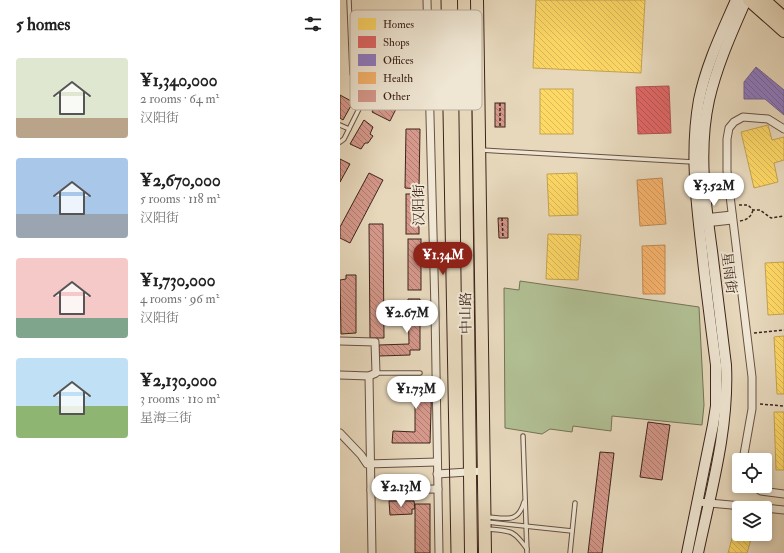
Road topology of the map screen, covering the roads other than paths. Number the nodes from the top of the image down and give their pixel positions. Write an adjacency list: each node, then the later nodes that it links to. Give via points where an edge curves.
1 (349, 0): 13 (lane)
2 (427, 0): 9 (street, 汉阳街)
3 (464, 0): 10 (highway, 中山路)
4 (477, 0): 11 (highway, 中山路)
5 (736, 0): 24 (street, 星雨街, via 716,47 700,98 696,122)
6 (746, 0): 24 (street, 星雨街, via 724,51 709,100)
7 (749, 0): 14 (highway)
8 (764, 0): 12 (highway)
9 (427, 10)
10 (464, 10)
11 (477, 10)
12 (784, 18)
13 (350, 25)
14 (784, 31)
15 (358, 110): 20 (lane)
16 (429, 110): 34 (street, 汉阳街)
17 (465, 110): 37 (highway, 中山路)
18 (478, 110): 23 (highway, 中山路)
19 (340, 124): 20 (lane)
20 (349, 129): 22 (lane)
21 (784, 129): 25 (street, via 768,119 743,117 729,128 727,171)
22 (340, 142)
23 (479, 150): 24 (lane); 36 (highway, 中山路)
24 (699, 163): 26 (street, 星雨街, via 704,177)
25 (732, 216): 26 (street); 33 (street, via 752,377 752,404)
26 (703, 221): 44 (street, 星雨街, via 726,365 727,386 724,427)
27 (340, 341): 29 (street, via 375,342)
28 (420, 373): 29 (lane)
29 (372, 374): 30 (street); 35 (street)
30 (340, 375)
31 (340, 433): 35 (street, via 367,464)
32 (523, 436): 43 (lane)
33 (744, 453)
34 (437, 462): 35 (street); 38 (street, 汉阳街)
35 (371, 464): 40 (street)
36 (483, 471): 37 (street); 49 (highway, 中山路)
37 (470, 472): 38 (street); 55 (highway, 中山路)
38 (438, 474): 39 (street, 汉阳街)
39 (438, 489): 40 (street); 54 (street, 汉阳街)
40 (371, 490): 53 (street)
41 (772, 492): 42 (street)
42 (784, 494)
43 (525, 499): 49 (lane, via 521,511 516,516); 50 (lane)
44 (703, 502): 46 (street); 58 (street, 星雨街); 59 (street, 星雨街)
45 (575, 503): 51 (lane)
46 (732, 505)
47 (772, 509): 48 (street)
48 (784, 510)
49 (484, 522): 50 (lane); 52 (lane, via 511,531 518,536); 56 (highway, 中山路)
50 (526, 525): 51 (lane); 52 (lane)
51 (572, 531): 57 (lane)
52 (527, 551)
53 (372, 553)
54 (439, 553)
55 (472, 553)
56 (484, 553)
57 (570, 553)
58 (687, 553)
59 (698, 553)

